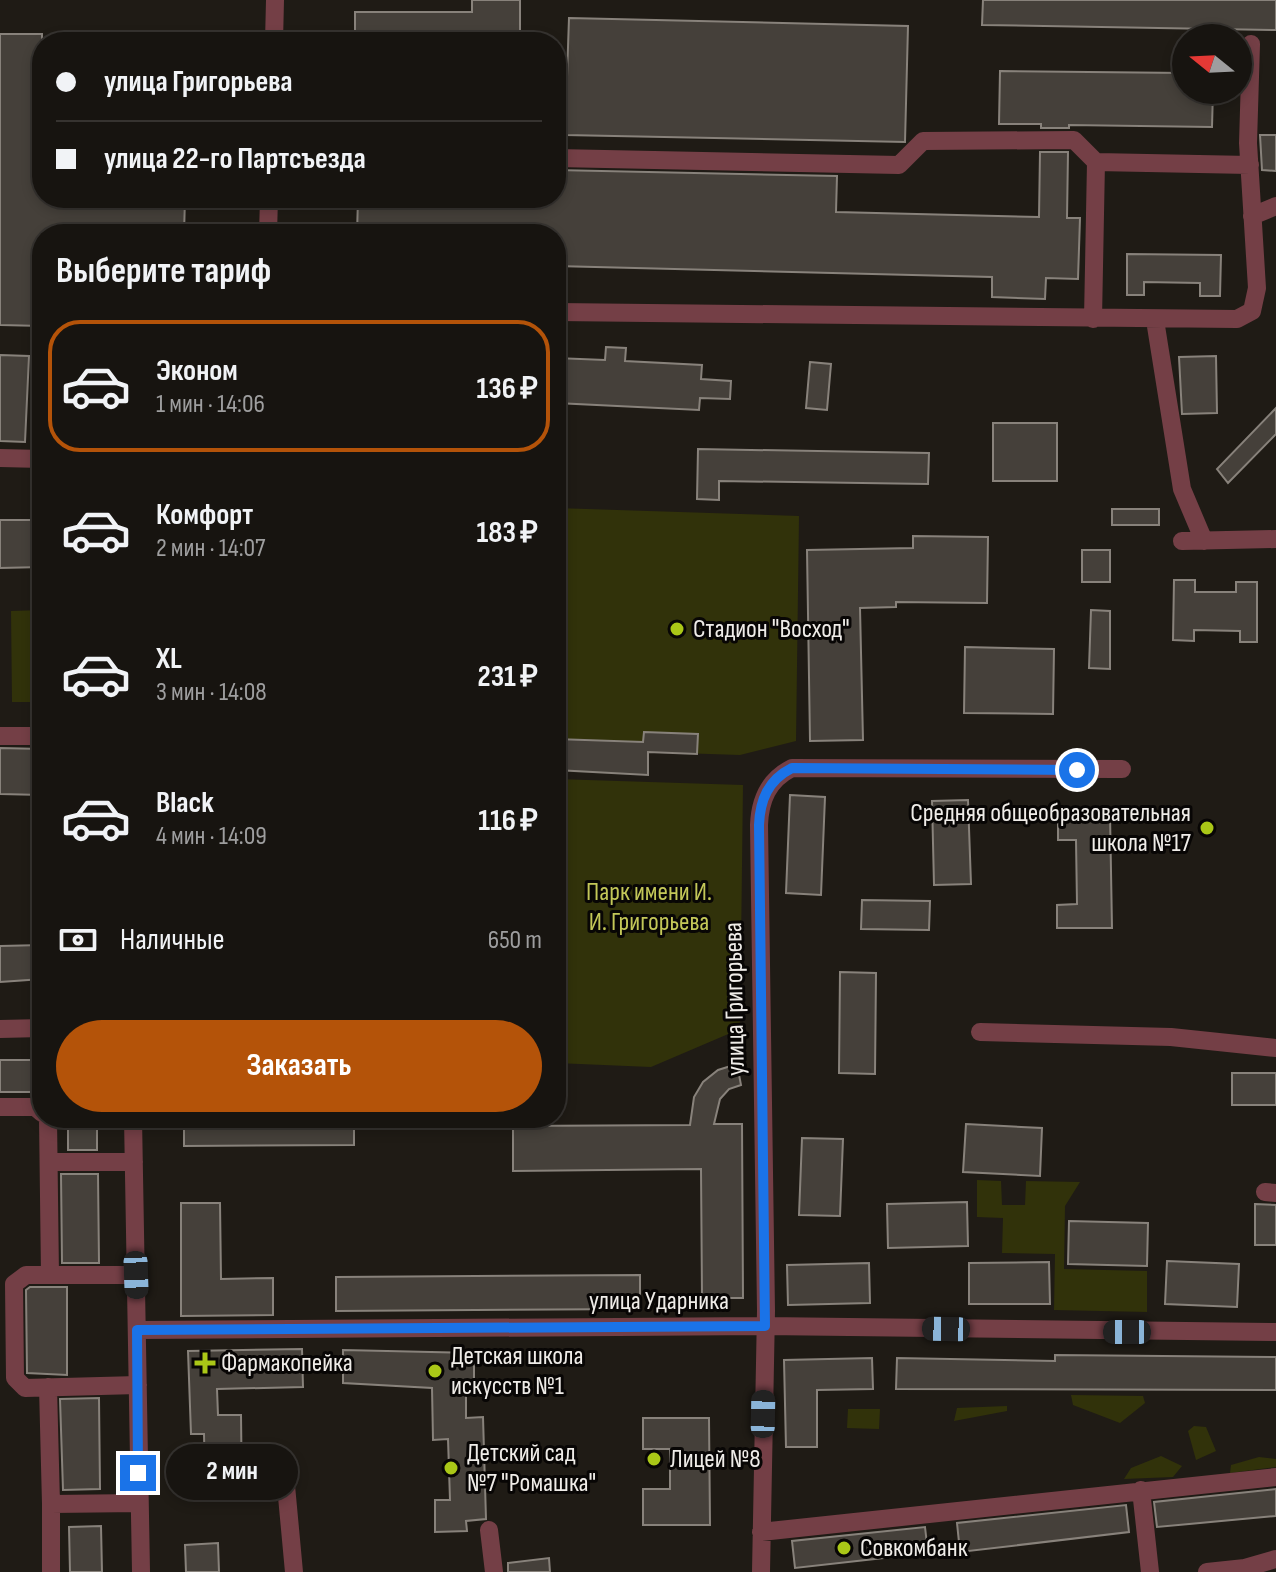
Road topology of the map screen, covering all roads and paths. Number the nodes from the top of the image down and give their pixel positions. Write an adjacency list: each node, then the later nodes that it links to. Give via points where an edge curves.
1 (275, 0): 2 (street)
2 (274, 32)
3 (1251, 104): 6 (street)
4 (566, 158): 5 (street, via 899,165 923,141 1074,140)
5 (1096, 162): 6 (street); 10 (street)
6 (1250, 165): 8 (street)
7 (1276, 206): 8 (street)
8 (1252, 216): 11 (street, via 1257,288 1252,311 1237,319)
9 (566, 312): 10 (street)
10 (1093, 319): 11 (street)
11 (1155, 320): 16 (street, via 1182,489)
12 (0, 458): 13 (street)
13 (32, 459)
14 (1276, 539): 16 (street)
15 (1182, 541): 16 (street)
16 (1204, 541)
17 (0, 736): 18 (street)
18 (32, 736)
19 (1122, 769): 32 (street, улица Григорьева, via 792,768 767,791 759,825)
20 (32, 1028): 21 (street)
21 (0, 1029)
22 (980, 1032): 23 (street, via 1171,1037)
23 (1276, 1048)
24 (0, 1107): 25 (street)
25 (32, 1107)
26 (48, 1128): 28 (street)
27 (133, 1128): 29 (street)
28 (49, 1162): 29 (street); 30 (street)
29 (134, 1162): 31 (street)
30 (50, 1275): 31 (street); 36 (street, via 26,1275 14,1284 15,1378 25,1388)
31 (136, 1275): 33 (street)
32 (765, 1326): 33 (street, улица Ударника); 34 (street, улица Ударника); 43 (street, улица Григорьева)
33 (137, 1330): 35 (street)
34 (1276, 1332)
35 (138, 1385): 36 (street); 40 (street)
36 (48, 1387): 41 (street)
37 (284, 1464): 48 (street)
38 (1276, 1477): 39 (street)
39 (1141, 1490): 43 (street); 51 (street)
40 (139, 1503): 41 (street); 47 (street)
41 (51, 1504): 46 (street)
42 (489, 1530): 49 (street)
43 (761, 1532): 50 (street, улица Григорьева)
44 (1276, 1559): 45 (street)
45 (1245, 1570): 52 (street)
46 (51, 1572)
47 (141, 1572)
48 (294, 1572)
49 (494, 1572)
50 (761, 1572)
51 (1150, 1572)
52 (1207, 1572)

